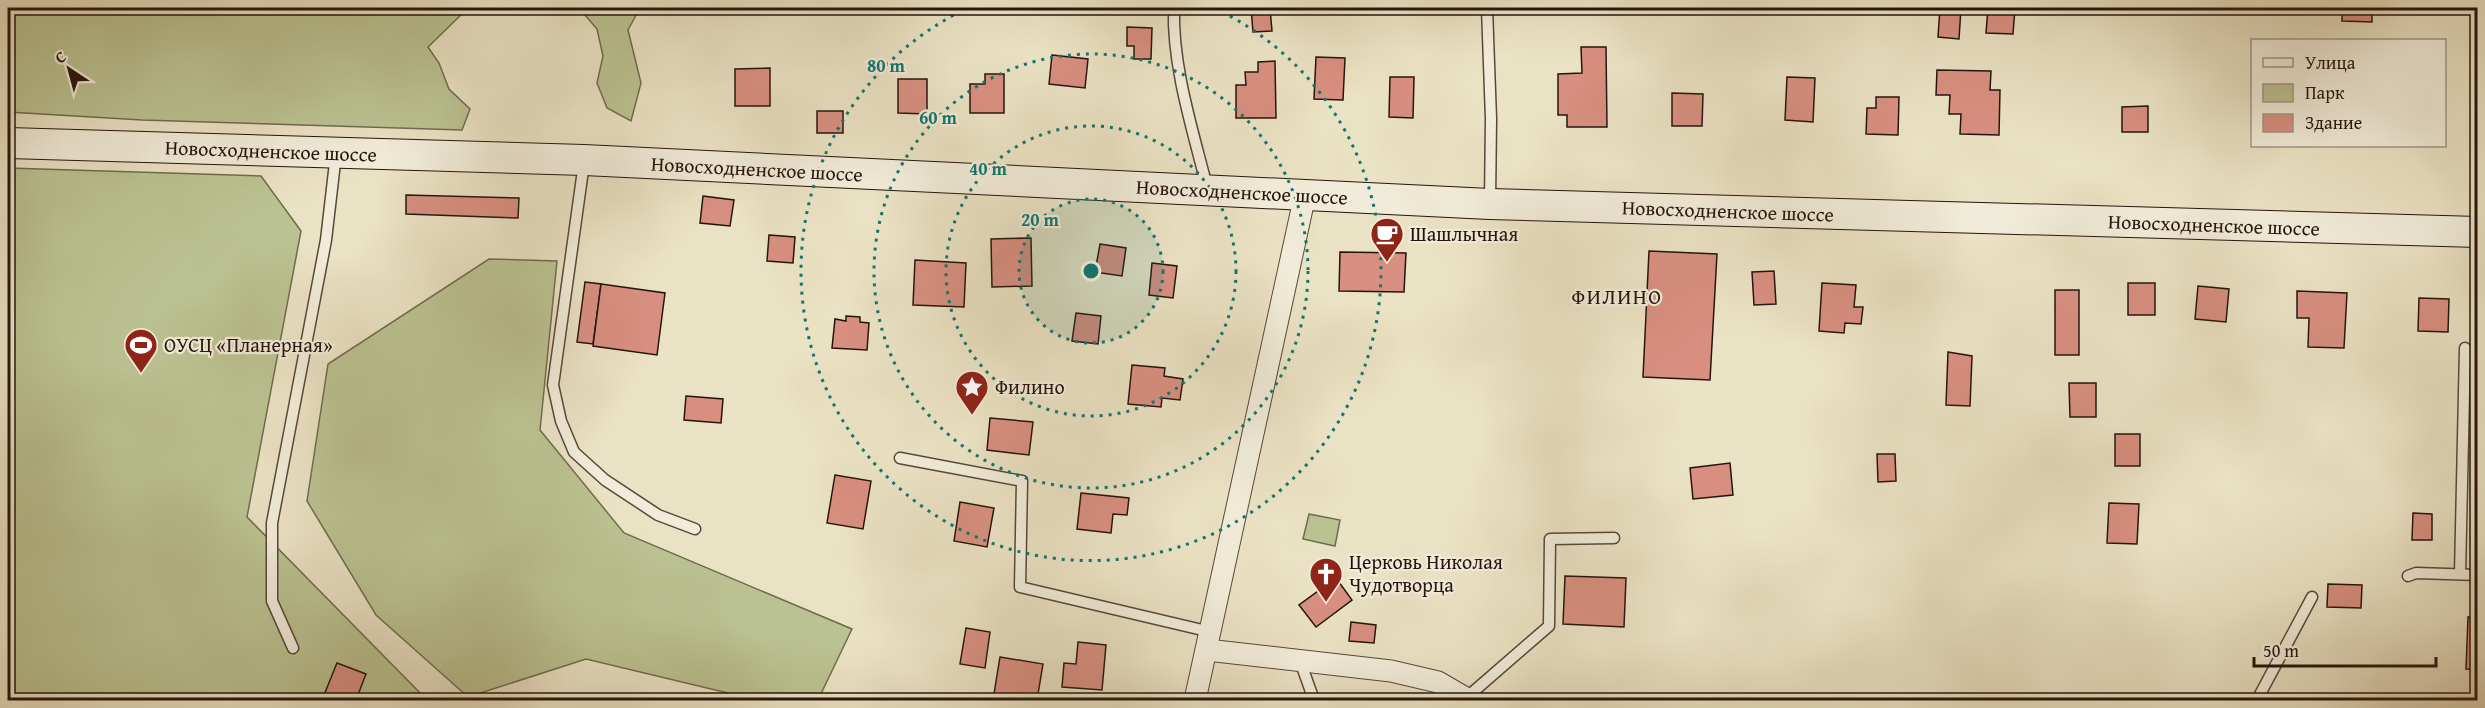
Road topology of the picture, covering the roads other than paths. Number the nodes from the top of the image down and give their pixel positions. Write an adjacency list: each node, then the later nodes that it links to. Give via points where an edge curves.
1 (1174, 8): 6 (lane, via 1173,27 1186,103)
2 (1487, 8): 8 (lane)
3 (8, 143): 4 (main road, Новосходненское шоссе)
4 (336, 153): 5 (main road, Новосходненское шоссе); 19 (lane, via 326,240 272,523 273,601)
5 (584, 160): 6 (main road, Новосходненское шоссе); 12 (lane, via 553,385 561,422 574,452 605,480 658,515)
6 (1208, 191): 7 (main road, Новосходненское шоссе)
7 (1305, 195): 8 (main road, Новосходненское шоссе); 18 (street)
8 (1490, 204): 9 (main road, Новосходненское шоссе)
9 (2478, 232)
10 (2465, 348): 14 (lane)
11 (900, 458): 18 (lane, via 1022,481 1020,587)
12 (695, 529)
13 (1614, 538): 21 (lane, via 1550,539 1549,626)
14 (2460, 574): 15 (lane); 16 (lane)
15 (2478, 575)
16 (2408, 576)
17 (2312, 597): 24 (lane)
18 (1209, 641): 20 (street); 22 (street)
19 (293, 648)
20 (1300, 660): 21 (street, via 1391,670 1438,682); 23 (lane)
21 (1467, 699)
22 (1195, 700)
23 (1314, 700)
24 (2257, 700)

